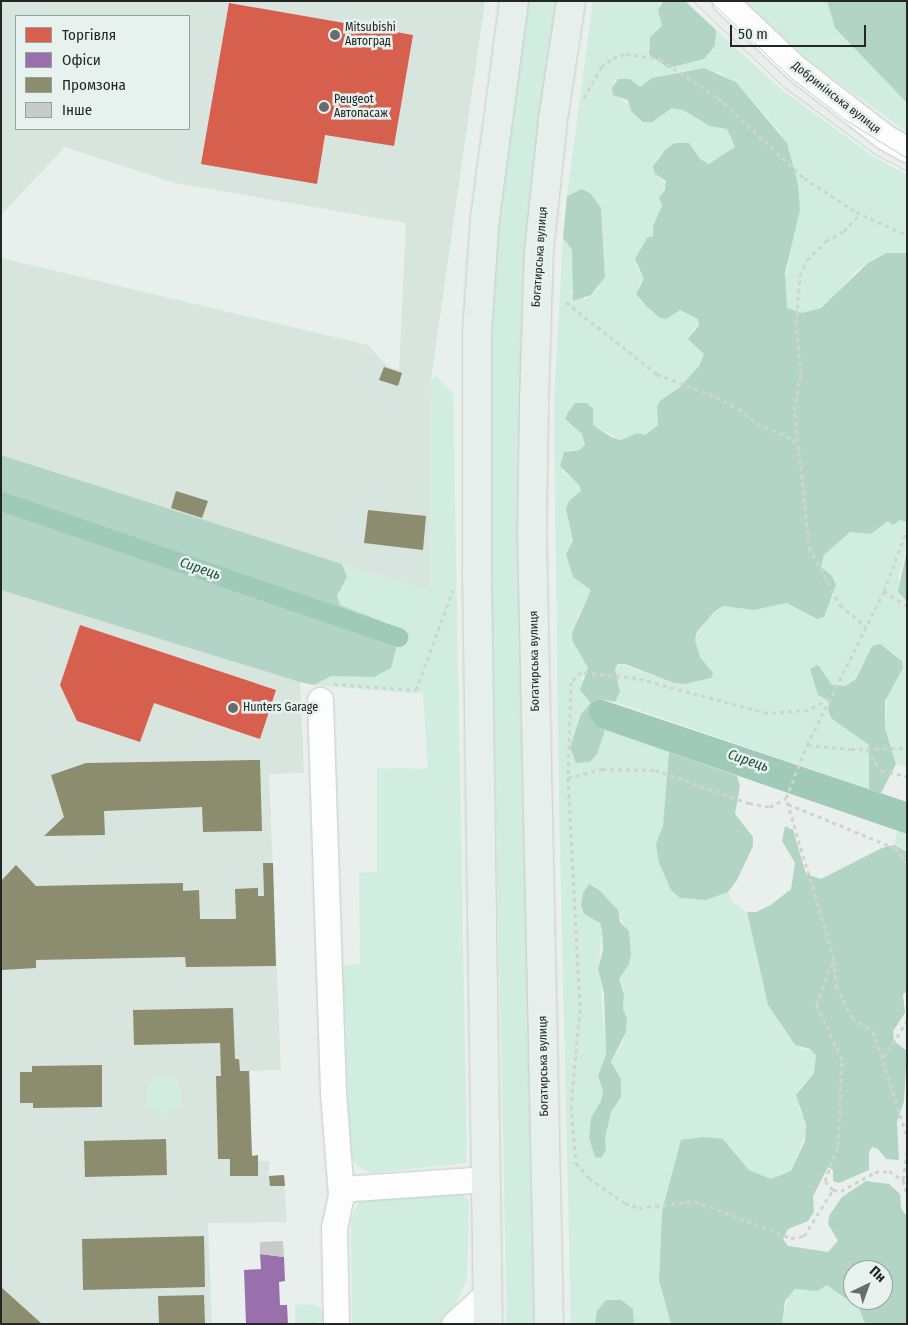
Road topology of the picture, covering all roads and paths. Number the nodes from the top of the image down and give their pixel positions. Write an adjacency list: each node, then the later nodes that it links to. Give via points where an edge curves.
1 (514, 1): 30 (main road, via 486,208 478,332 477,576)
2 (571, 1): 39 (main road, Богатирська вулиця, via 553,120 539,251 534,400 532,543)
3 (728, 4): 5 (street, Добринінська вулиця, via 797,69 885,137)
4 (584, 98): 6 (path, via 601,67 613,58 626,54 660,59 718,98 804,178)
5 (907, 149)
6 (860, 214): 7 (path); 9 (path, via 807,260 800,276 796,324 800,374 794,410)
7 (907, 235)
8 (566, 302): 9 (path, via 657,374 739,409 757,424 793,439)
9 (799, 451): 14 (path, via 809,546 840,605)
10 (907, 530): 12 (path)
11 (454, 587): 16 (path, via 416,690 332,684)
12 (884, 591): 13 (path); 14 (path)
13 (907, 606)
14 (866, 626): 15 (path)
15 (829, 698): 17 (path); 21 (path, via 808,710 767,713 636,678 581,672 571,682)
16 (320, 700): 32 (street, via 332,1093)
17 (807, 745): 19 (path); 22 (path)
18 (907, 748): 19 (path)
19 (867, 749): 20 (path, via 881,771)
20 (907, 776)
21 (568, 778): 22 (path, via 602,770 656,770 749,804 770,807); 33 (path, via 580,1009 571,1106 576,1163 589,1178 625,1203 639,1208 695,1201 791,1238 804,1236)
22 (786, 798): 23 (path)
23 (788, 804): 24 (path, via 895,848); 25 (path)
24 (907, 863)
25 (834, 959): 27 (path, via 836,986 852,1018 873,1031); 33 (path, via 816,1004 842,1060 838,1146 826,1182)
26 (907, 1020): 27 (path)
27 (883, 1058): 28 (path)
28 (907, 1136)
29 (907, 1152): 31 (path)
30 (486, 1179): 32 (street); 35 (main road)
31 (903, 1180): 33 (path, via 889,1171 875,1172 841,1191); 34 (path)
32 (341, 1188): 36 (street, via 334,1227)
33 (833, 1190)
34 (907, 1194)
35 (487, 1294): 37 (street); 38 (main road)
36 (336, 1324)
37 (454, 1324)
38 (488, 1324)
39 (550, 1324)

